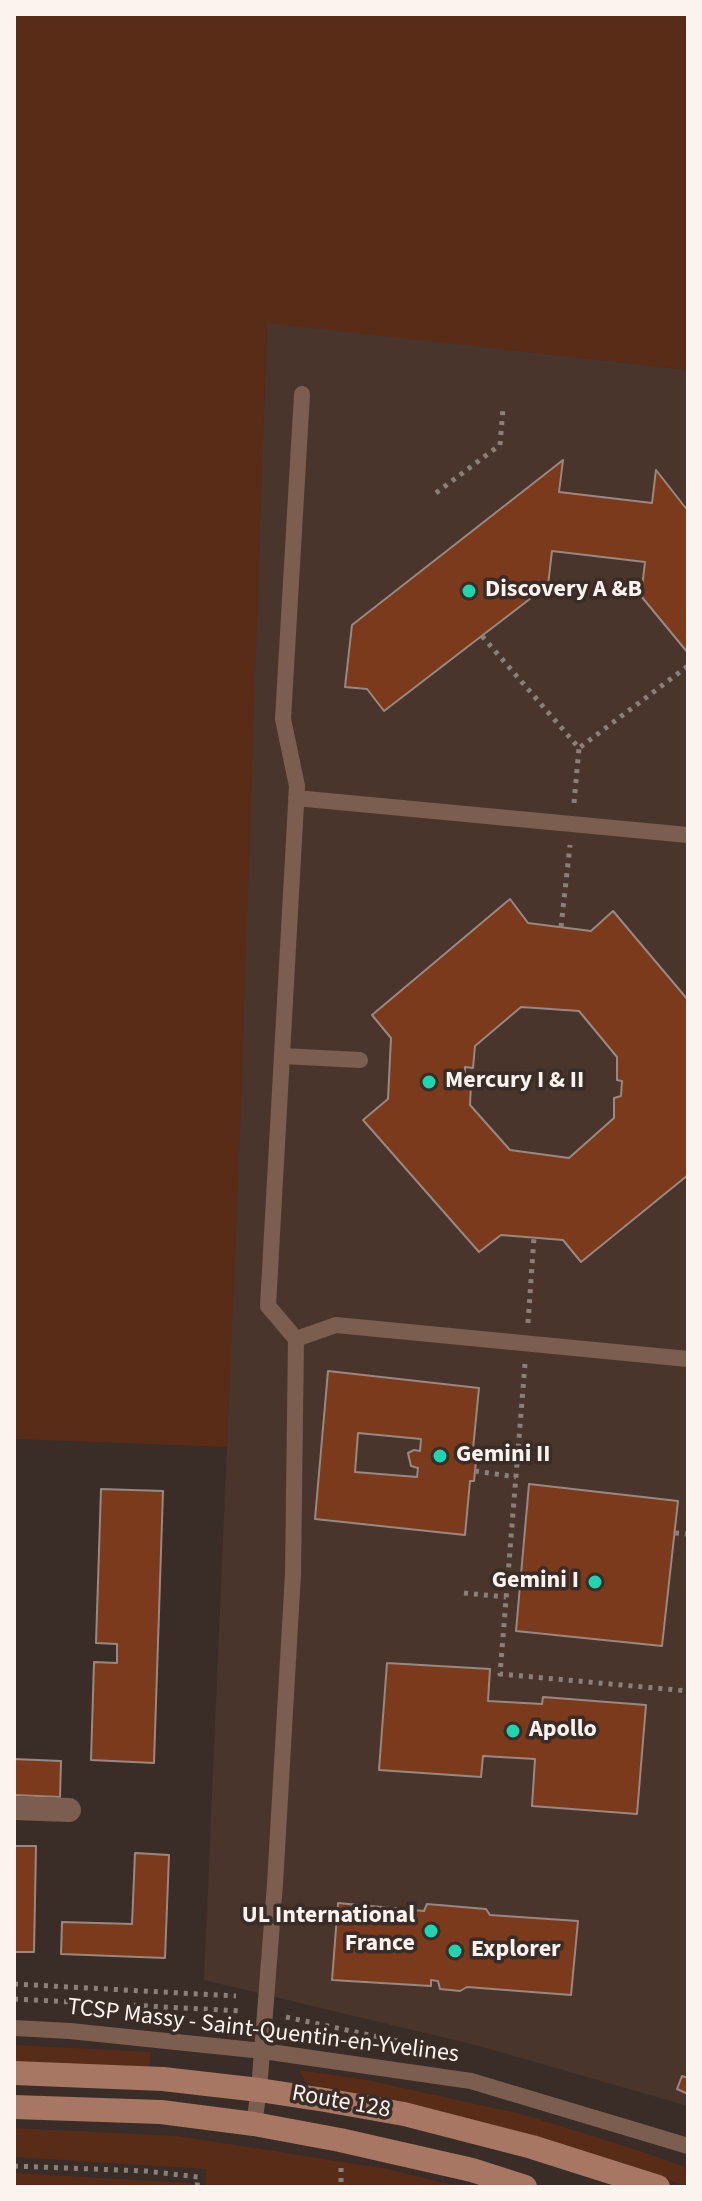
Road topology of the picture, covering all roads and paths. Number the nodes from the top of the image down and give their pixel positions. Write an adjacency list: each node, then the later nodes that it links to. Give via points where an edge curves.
1 (302, 394): 6 (lane, via 283,719)
2 (503, 408): 3 (path, via 500,445)
3 (436, 493)
4 (482, 636): 5 (path, via 579,748)
5 (688, 666)
6 (296, 798): 7 (lane); 8 (lane)
7 (688, 835)
8 (282, 1056): 9 (lane); 11 (lane, via 268,1306)
9 (360, 1060)
10 (534, 1237): 12 (path)
11 (296, 1339): 12 (lane, via 336,1325); 26 (lane, via 293,1574)
12 (526, 1343): 13 (lane); 15 (path)
13 (688, 1359)
14 (475, 1471): 15 (path)
15 (516, 1477): 19 (path)
16 (675, 1533): 17 (path)
17 (688, 1534)
18 (464, 1593): 19 (path)
19 (506, 1597): 20 (path, via 500,1674)
20 (688, 1691)
21 (14, 1808): 22 (street)
22 (69, 1810)
23 (14, 1984): 24 (path)
24 (236, 1996)
25 (14, 2028): 26 (lane, TCSP Massy - Saint-Quentin-en-Yvelines)
26 (263, 2051): 28 (lane); 31 (lane, TCSP Massy - Saint-Quentin-en-Yvelines, via 471,2081)
27 (14, 2073): 28 (main road, Route 128, via 163,2079)
28 (259, 2090): 30 (lane); 35 (main road, Route 128, via 404,2114)
29 (14, 2107): 30 (main road, Route 128, via 161,2112)
30 (254, 2124): 34 (main road, Route 128, via 472,2170)
31 (688, 2146)
32 (14, 2166): 33 (path, via 146,2171 198,2177)
33 (197, 2187)
34 (525, 2187)
35 (658, 2187)

